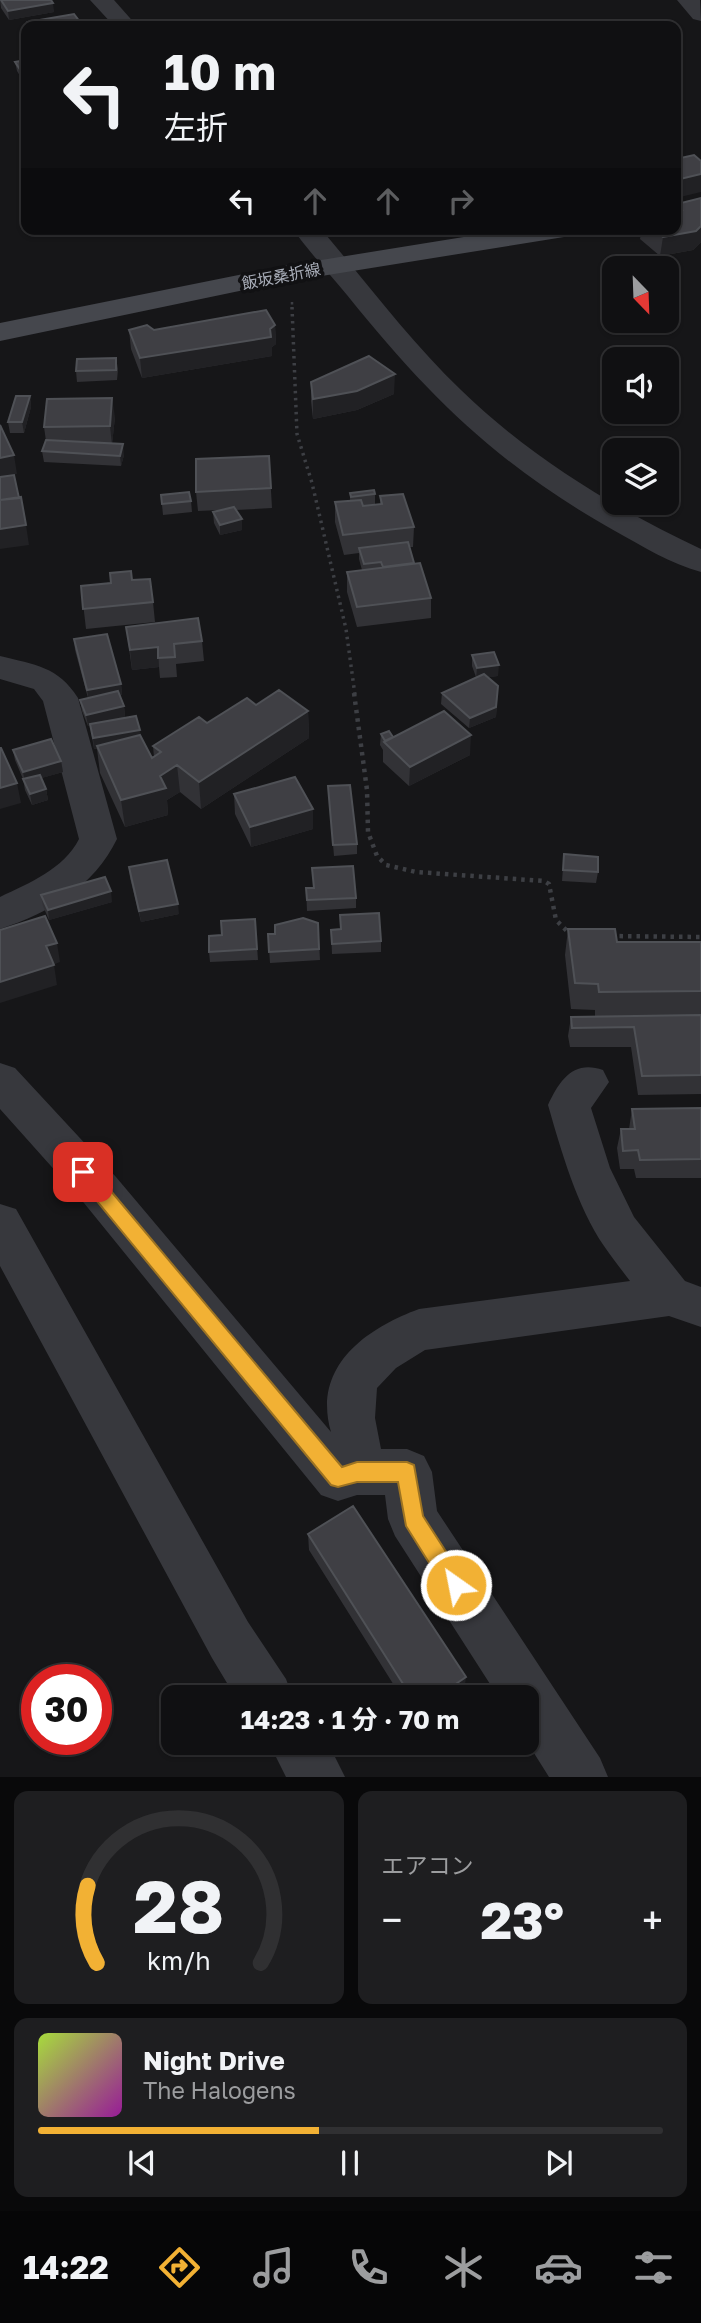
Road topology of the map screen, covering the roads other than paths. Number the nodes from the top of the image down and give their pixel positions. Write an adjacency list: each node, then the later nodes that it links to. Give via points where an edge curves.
1 (102, 0): 4 (street)
2 (688, 0): 3 (street)
3 (701, 14)
4 (121, 21)
5 (311, 235): 7 (street)
6 (526, 235): 7 (main road, 飯坂桑折線)
7 (338, 265): 8 (main road, 飯坂桑折線); 9 (street, via 422,366 472,417 529,463 611,517)
8 (0, 332)
9 (701, 562)
10 (0, 667): 11 (street, via 46,681 60,698 98,839 79,869)
11 (2, 912)
12 (0, 1080): 16 (street, via 100,1190 338,1478)
13 (588, 1082): 15 (street, via 569,1105 588,1168 618,1231)
14 (0, 1223): 17 (street)
15 (685, 1301): 16 (street, via 419,1330 387,1345 356,1376 351,1417)
16 (357, 1472): 20 (street, via 407,1472 413,1519)
17 (259, 1685)
18 (304, 1755): 19 (street)
19 (318, 1777)
20 (581, 1777)

